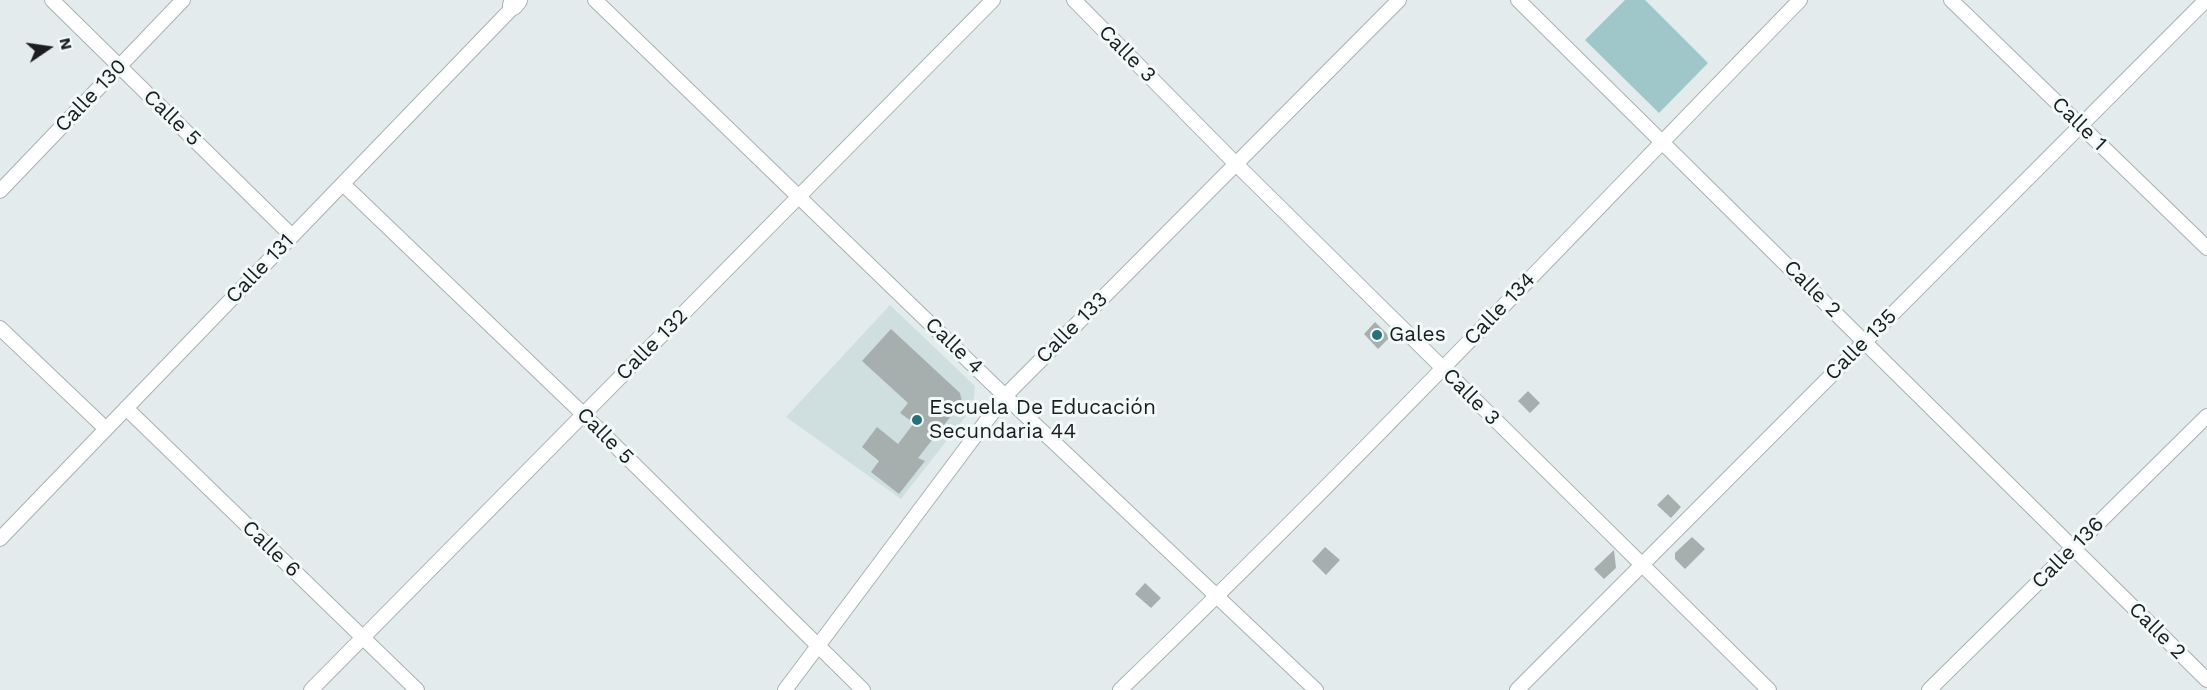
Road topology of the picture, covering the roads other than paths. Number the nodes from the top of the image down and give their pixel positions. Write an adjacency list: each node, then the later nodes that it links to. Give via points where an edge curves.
1 (52, 0): 12 (street, Calle 5)
2 (183, 0): 12 (street, Calle 130)
3 (595, 0): 18 (street, Calle 4)
4 (993, 0): 18 (street, Calle 132)
5 (1074, 0): 15 (street, Calle 3)
6 (1399, 0): 15 (street, Calle 133)
7 (1518, 0): 14 (street, Calle 2)
8 (1800, 0): 14 (street, Calle 134)
9 (1951, 0): 13 (street, Calle 1)
10 (2206, 0): 13 (street, Calle 135)
11 (517, 2): 16 (street, Calle 131)
12 (119, 67): 17 (street, Calle 130); 19 (street, Calle 5)
13 (2081, 125): 20 (street, Calle 1); 22 (street, Calle 135)
14 (1662, 142): 22 (street, Calle 2); 23 (street, Calle 134)
15 (1235, 163): 23 (street, Calle 3); 24 (street, Calle 133)
16 (344, 185): 19 (street, Calle 131); 26 (street, Calle 5)
17 (0, 191)
18 (799, 195): 24 (street, Calle 4); 26 (street, Calle 132)
19 (292, 236): 25 (street, Calle 131)
20 (2207, 248)
21 (0, 328): 28 (street)
22 (1864, 342): 30 (street, Calle 2); 31 (street, Calle 135)
23 (1442, 368): 31 (street, Calle 3); 32 (street, Calle 134)
24 (1005, 396): 32 (street, Calle 4); 34 (street, Calle 133)
25 (126, 408): 28 (street, Calle 131); 33 (street, Calle 6)
26 (583, 414): 33 (street, Calle 132); 34 (street, Calle 5)
27 (2207, 416): 30 (street, Calle 136)
28 (105, 428): 29 (street, Calle 131)
29 (0, 539)
30 (2074, 548): 35 (street, Calle 2); 44 (street, Calle 136)
31 (1641, 565): 42 (street, Calle 135); 43 (street, Calle 3)
32 (1217, 597): 40 (street, Calle 134); 41 (street, Calle 4)
33 (362, 638): 36 (street, Calle 132); 37 (street, Calle 6)
34 (817, 647): 38 (street, Calle 133); 39 (street, Calle 5)
35 (2207, 680)
36 (311, 690)
37 (417, 690)
38 (785, 690)
39 (863, 690)
40 (1120, 690)
41 (1316, 690)
42 (1517, 690)
43 (1769, 690)
44 (1929, 690)

